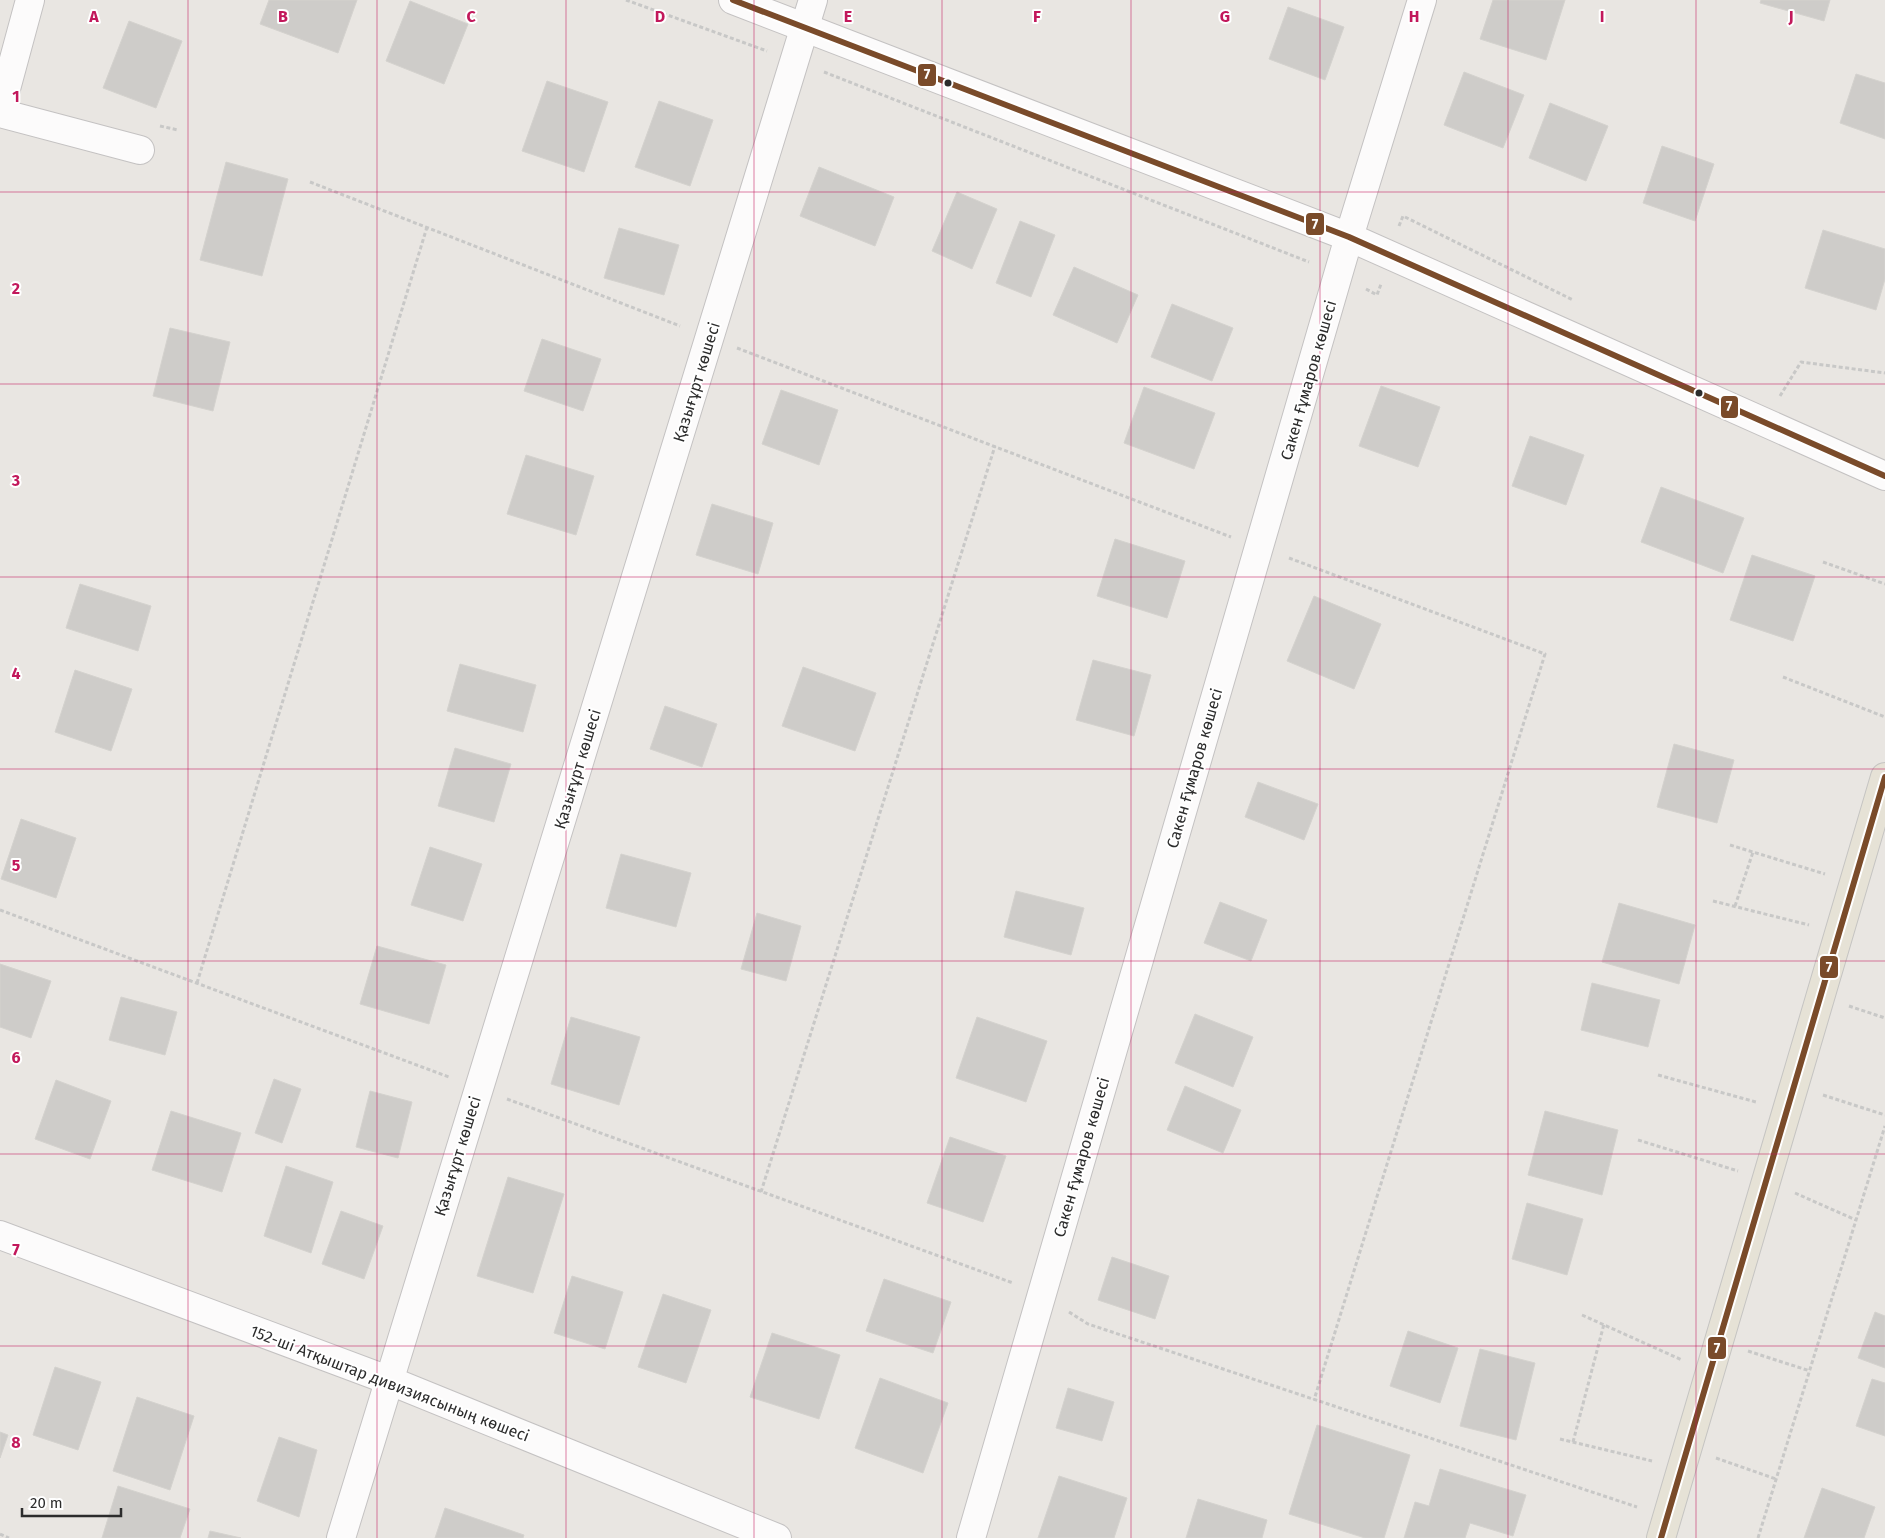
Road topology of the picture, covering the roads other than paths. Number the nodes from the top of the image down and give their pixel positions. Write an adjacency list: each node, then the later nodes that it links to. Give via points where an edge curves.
1 (30, 0): 6 (street)
2 (733, 0): 5 (street)
3 (814, 0): 5 (street, Қазығұрт көшесі)
4 (1422, 0): 8 (street, Сакен Ғұмаров көшесі)
5 (805, 28): 8 (street); 12 (street, Қазығұрт көшесі)
6 (0, 112): 7 (street)
7 (140, 150)
8 (1349, 237): 9 (street); 16 (street, Сакен Ғұмаров көшесі)
9 (1885, 476)
10 (1885, 777): 13 (main road)
11 (0, 1235): 12 (street, 152-ші Атқыштар дивизиясының көшесі)
12 (388, 1380): 14 (street, Қазығұрт көшесі); 15 (street, 152-ші Атқыштар дивизиясының көшесі)
13 (1664, 1527)
14 (341, 1538)
15 (777, 1538)
16 (970, 1538)

